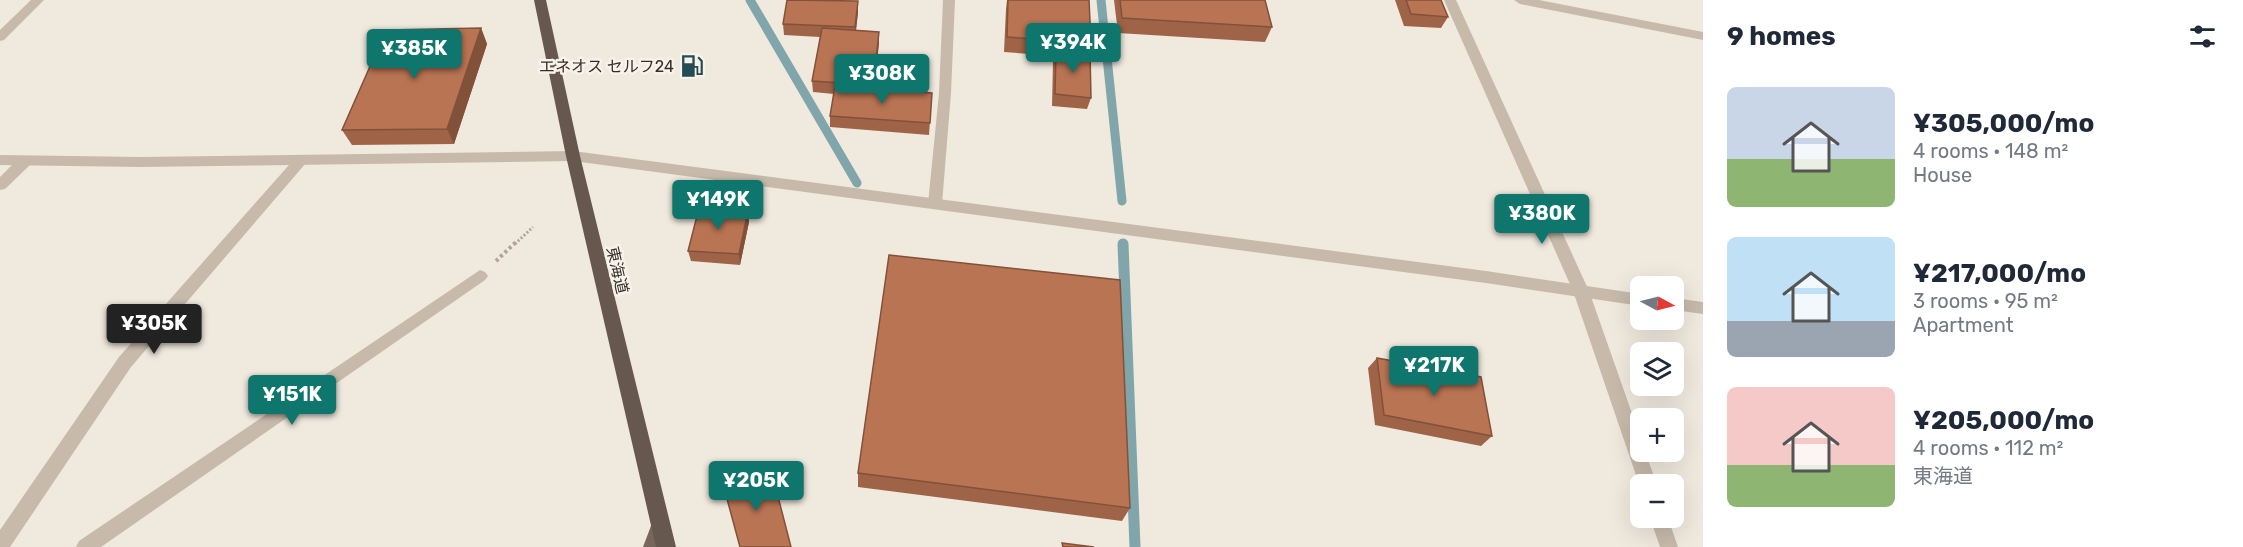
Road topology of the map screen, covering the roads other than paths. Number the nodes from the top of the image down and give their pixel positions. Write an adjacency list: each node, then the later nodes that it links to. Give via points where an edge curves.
1 (38, 0): 7 (street)
2 (540, 0): 8 (highway, 東海道)
3 (949, 0): 13 (street)
4 (1450, 0): 15 (street)
5 (1521, 0): 6 (street)
6 (1703, 36)
7 (0, 37)
8 (573, 156): 10 (street); 13 (street); 20 (highway, 東海道)
9 (0, 160): 11 (street)
10 (301, 160): 11 (street); 22 (street, via 125,362)
11 (25, 161): 12 (street)
12 (0, 185)
13 (935, 204): 15 (street)
14 (480, 276): 23 (street)
15 (1581, 291): 16 (street); 19 (street)
16 (1630, 298)
17 (1684, 305): 18 (street)
18 (1703, 308)
19 (1645, 474)
20 (660, 524): 24 (main road); 25 (highway, 東海道)
21 (1662, 528): 26 (street)
22 (0, 546)
23 (85, 547)
24 (652, 547)
25 (666, 547)
26 (1669, 547)

